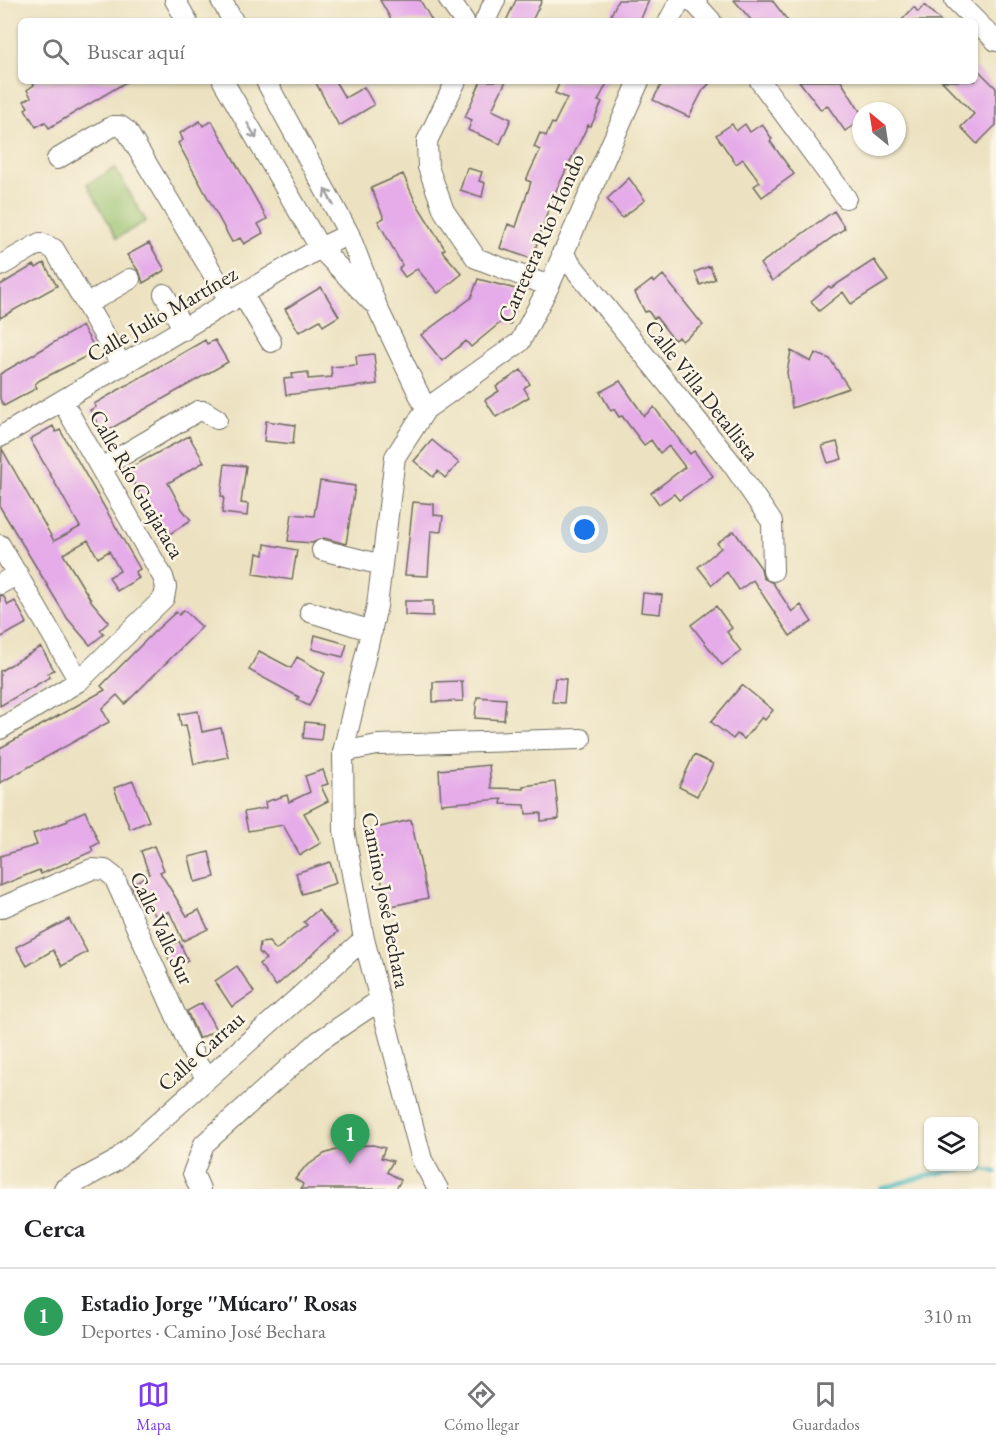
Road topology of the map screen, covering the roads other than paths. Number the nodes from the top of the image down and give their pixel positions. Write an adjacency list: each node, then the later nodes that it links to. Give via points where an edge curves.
1 (175, 0): 8 (street)
2 (221, 0): 9 (street)
3 (449, 0): 10 (street)
4 (495, 0): 11 (street)
5 (680, 0): 12 (street)
6 (692, 0): 13 (street)
7 (955, 0): 14 (street)
8 (185, 18)
9 (231, 18)
10 (462, 18)
11 (486, 18)
12 (671, 18)
13 (708, 18)
14 (973, 18)
15 (978, 22): 16 (street)
16 (996, 40)
17 (224, 84): 25 (street, one-way to 25)
18 (268, 84): 24 (street, one-way to 18)
19 (455, 84): 29 (street, via 427,141 428,167 444,211 476,258)
20 (638, 84): 26 (street, Carretera Rio Hondo)
21 (762, 84): 23 (street)
22 (57, 159): 31 (street, via 113,126 127,131)
23 (846, 198)
24 (349, 234): 25 (street, Calle Julio Martínez); 33 (street)
25 (320, 248): 31 (street, Calle Julio Martínez); 33 (street)
26 (562, 253): 29 (street, Carretera Rio Hondo); 45 (street, Calle Villa Detallista, via 733,465 771,522)
27 (0, 266): 32 (street, via 40,243 48,244)
28 (130, 279): 32 (street)
29 (549, 286): 38 (street, Carretera Rio Hondo, via 520,342)
30 (164, 294): 34 (street)
31 (236, 298): 34 (street, Calle Julio Martínez); 35 (street)
32 (87, 304): 36 (street)
33 (378, 309): 38 (street)
34 (184, 330): 36 (street, Calle Julio Martínez)
35 (271, 342)
36 (122, 366): 37 (street, Calle Julio Martínez)
37 (62, 401): 40 (street, Calle Julio Martínez); 41 (street, Calle Río Guajataca)
38 (426, 409): 44 (street, Camino José Bechara, via 395,457)
39 (217, 419): 41 (street, via 198,411)
40 (0, 437)
41 (101, 468): 50 (street, Calle Río Guajataca, via 166,587 164,598)
42 (0, 545): 46 (street)
43 (322, 550): 44 (street)
44 (382, 565): 49 (street, Camino José Bechara)
45 (773, 571)
46 (18, 574): 47 (street); 50 (street)
47 (0, 584)
48 (310, 612): 49 (street)
49 (372, 631): 53 (street, Camino José Bechara)
50 (79, 681): 51 (street, Calle Río Guajataca)
51 (0, 729)
52 (581, 739): 53 (street, via 377,745)
53 (343, 752): 55 (street, Camino José Bechara, via 344,830)
54 (0, 908): 57 (street, Calle Valle Sur, via 92,869 105,870 114,877)
55 (364, 939): 56 (street, Camino José Bechara); 57 (street, Calle Carrau)
56 (380, 1000): 59 (street, via 319,1041 204,1144 193,1173); 60 (street, Camino José Bechara, via 422,1160)
57 (206, 1077): 58 (street, Calle Carrau, via 114,1162)
58 (64, 1189)
59 (200, 1189)
60 (438, 1189)

